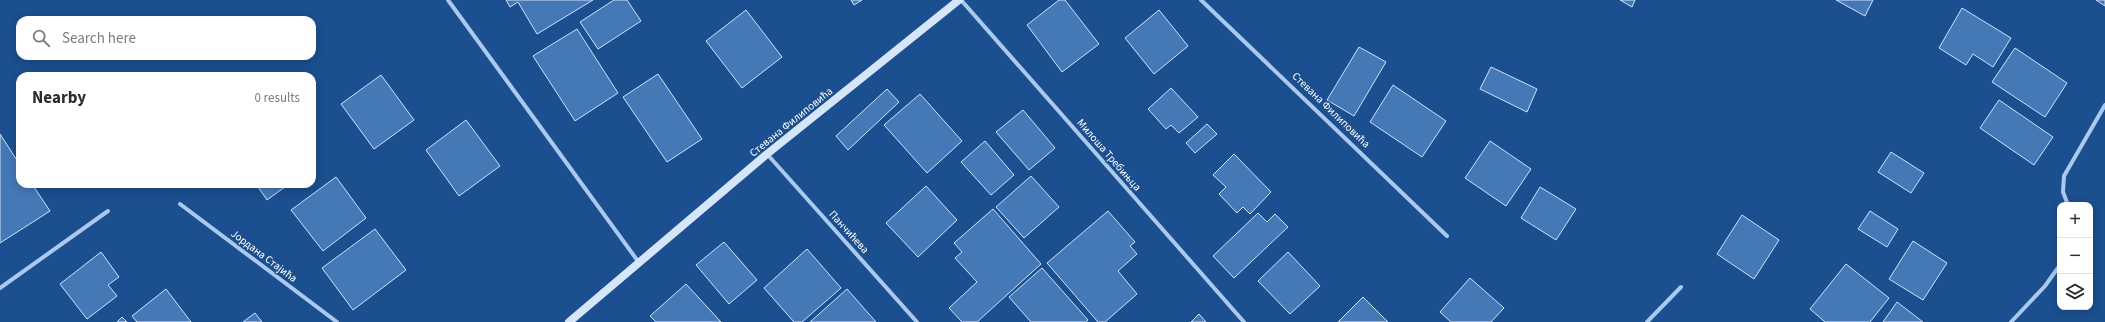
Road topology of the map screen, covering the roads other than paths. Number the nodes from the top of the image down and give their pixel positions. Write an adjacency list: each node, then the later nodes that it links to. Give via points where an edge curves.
1 (448, 0): 10 (street)
2 (960, 0): 5 (street, Стевана Филиповића); 17 (street, Милоша Требињца)
3 (1201, 0): 9 (street, Стевана Филиповића)
4 (2105, 105): 6 (street, via 2064,176 2063,192)
5 (767, 154): 10 (street, Стевана Филиповића); 16 (street, Панчићева)
6 (2067, 202)
7 (180, 204): 14 (street, Јордана Стајића)
8 (108, 211): 13 (street)
9 (1446, 236)
10 (640, 264): 15 (street, Стевана Филиповића)
11 (2057, 269): 19 (street)
12 (1680, 287): 18 (street)
13 (0, 288)
14 (337, 322)
15 (569, 322)
16 (917, 322)
17 (1244, 322)
18 (1647, 322)
19 (2012, 322)

